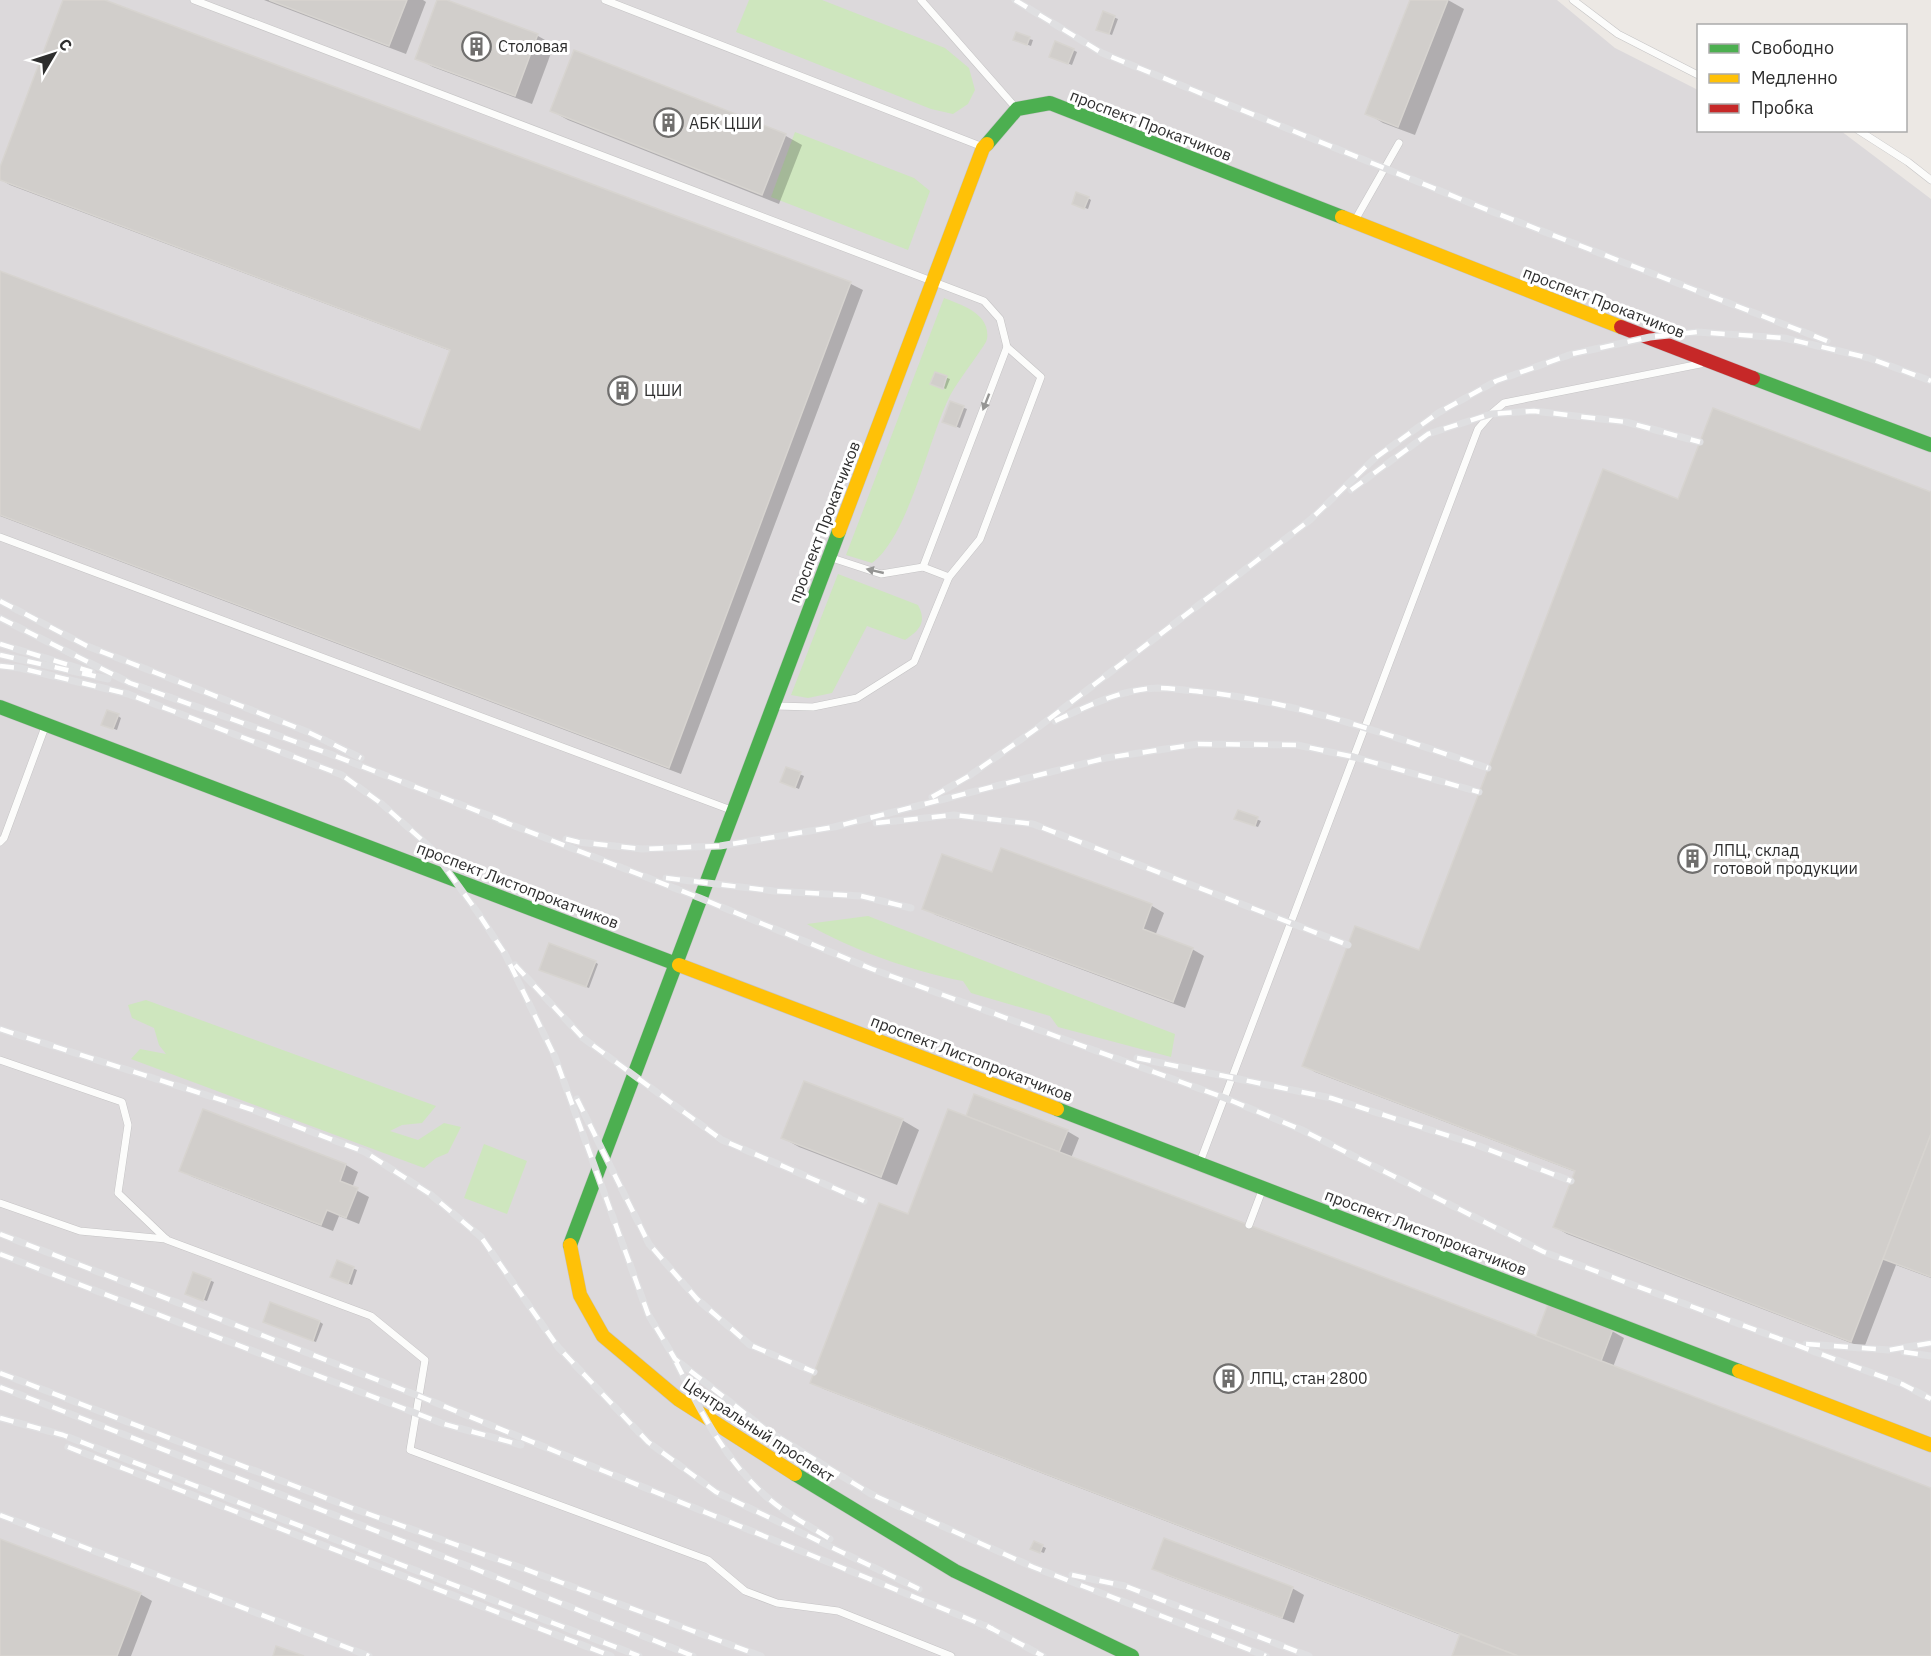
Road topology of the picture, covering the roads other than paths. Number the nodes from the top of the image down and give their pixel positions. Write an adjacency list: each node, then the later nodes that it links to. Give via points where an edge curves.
1 (194, 0): 12 (lane)
2 (605, 0): 9 (lane)
3 (921, 0): 6 (lane)
4 (1573, 0): 5 (lane, via 1618,34)
5 (1697, 74)
6 (1017, 109): 9 (street, проспект Прокатчиков); 11 (street, проспект Прокатчиков, via 1050,103)
7 (1861, 132): 10 (lane)
8 (1399, 143): 11 (lane)
9 (983, 148): 12 (street, проспект Прокатчиков)
10 (1931, 180)
11 (1354, 222): 14 (street, проспект Прокатчиков)
12 (933, 280): 13 (lane, via 984,301 1000,319); 17 (street, проспект Прокатчиков)
13 (1007, 347): 18 (lane, one-way to 18); 19 (lane, via 1041,377 980,539)
14 (1712, 362): 15 (street, проспект Прокатчиков); 27 (lane, via 1504,403 1478,429)
15 (1931, 444)
16 (0, 537): 23 (lane)
17 (829, 557): 18 (lane, one-way to 17, via 881,574); 20 (street, проспект Прокатчиков)
18 (923, 567): 19 (lane)
19 (949, 577): 20 (lane, via 914,662 857,698 813,707)
20 (773, 706): 23 (street, проспект Прокатчиков)
21 (0, 707): 22 (street, проспект Листопрокатчиков)
22 (46, 724): 24 (lane); 25 (street, проспект Листопрокатчиков)
23 (734, 810): 25 (street, проспект Прокатчиков)
24 (0, 842)
25 (676, 963): 27 (street, проспект Листопрокатчиков); 34 (street, Центральный проспект, via 569,1247 580,1295 603,1336 678,1399 955,1571)
26 (0, 1060): 31 (lane, via 122,1102 128,1125 118,1193)
27 (1200, 1163): 28 (street, проспект Листопрокатчиков)
28 (1263, 1187): 30 (lane); 32 (street, проспект Листопрокатчиков)
29 (0, 1203): 31 (lane, via 80,1231)
30 (1249, 1225)
31 (167, 1239): 33 (lane, via 371,1316 425,1360 410,1450 708,1560 745,1591 777,1603 838,1611)
32 (1931, 1445)
33 (951, 1656)
34 (1132, 1656)

